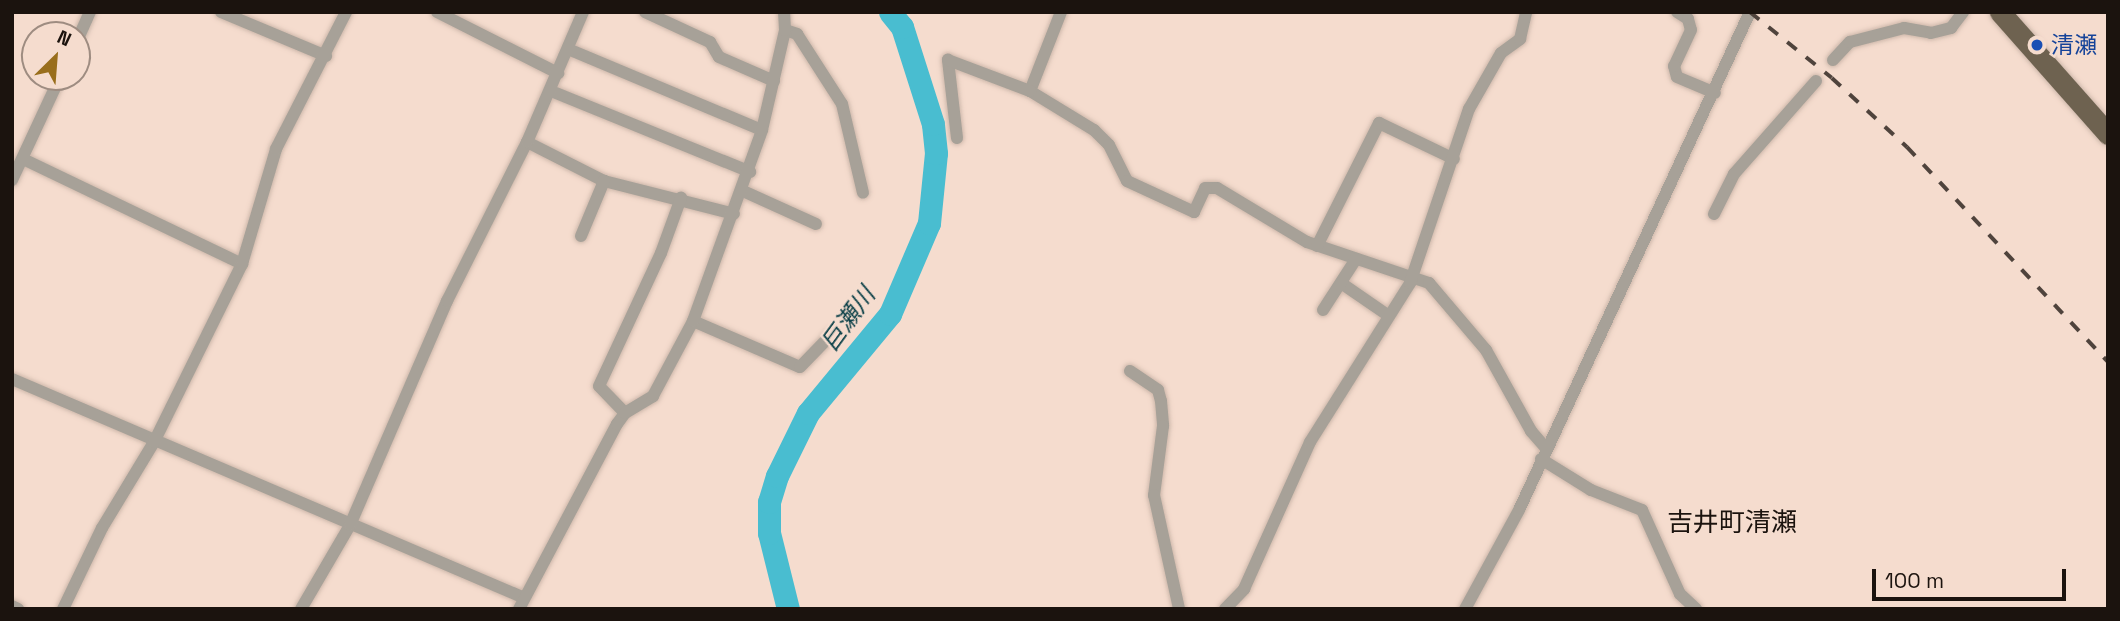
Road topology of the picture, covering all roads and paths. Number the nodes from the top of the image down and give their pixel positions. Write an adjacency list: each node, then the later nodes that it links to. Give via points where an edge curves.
1 (220, 12): 15 (street)
2 (346, 12): 15 (street)
3 (437, 12): 17 (street)
4 (583, 12): 14 (street)
5 (645, 12): 18 (street, via 710,42 719,58)
6 (784, 12): 13 (street)
7 (1061, 12): 22 (street)
8 (1526, 12): 29 (street, via 1520,39 1502,53 1479,87)
9 (1677, 12): 23 (street, via 1688,19 1691,30 1674,66 1677,77)
10 (1750, 12): 23 (street)
11 (1964, 12): 16 (street, via 1951,28 1931,33 1904,28 1850,43)
12 (2000, 12): 25 (highway)
13 (785, 30): 18 (street); 34 (street, via 797,34 842,104)
14 (568, 49): 17 (street); 24 (street)
15 (326, 56): 42 (street, via 276,149)
16 (1833, 60)
17 (558, 73): 21 (street)
18 (774, 81): 24 (street)
19 (1815, 81): 37 (street, via 1734,174)
20 (54, 91): 28 (street)
21 (551, 91): 27 (street); 30 (street)
22 (1030, 92): 26 (street, via 948,60); 40 (street, via 1094,130 1109,145 1127,181 1194,212 1205,188 1217,188)
23 (1715, 93): 53 (street)
24 (762, 130): 30 (street)
25 (2108, 134)
26 (957, 138)
27 (527, 142): 32 (street); 54 (street, via 447,301)
28 (23, 159): 31 (street); 42 (street)
29 (1454, 159): 40 (street, via 1379,123); 43 (street)
30 (750, 172): 33 (street)
31 (12, 180)
32 (604, 181): 35 (street); 39 (street)
33 (743, 191): 36 (street); 38 (street)
34 (863, 193)
35 (681, 198): 36 (street); 51 (street, via 599,386)
36 (734, 214): 47 (street)
37 (1714, 214)
38 (816, 224)
39 (581, 236)
40 (1317, 246): 41 (street)
41 (1356, 259): 43 (street); 44 (street)
42 (242, 264): 52 (street)
43 (1418, 277): 46 (street); 53 (street, via 1486,350)
44 (1341, 283): 45 (street); 46 (street)
45 (1323, 310)
46 (1389, 316): 61 (street, via 1310,442 1244,589)
47 (693, 321): 48 (street, via 800,367); 51 (street, via 653,396)
48 (832, 334)
49 (1130, 371): 60 (street, via 1158,390 1161,401 1163,426 1154,495)
50 (12, 379): 52 (street)
51 (625, 412): 55 (street)
52 (154, 442): 54 (street); 58 (street, via 102,528)
53 (1544, 454): 62 (street); 63 (street, via 1591,489 1642,510 1680,594)
54 (350, 525): 55 (street); 59 (street)
55 (521, 603)
56 (12, 606): 57 (street)
57 (18, 609)
58 (63, 609)
59 (301, 609)
60 (1179, 609)
61 (1225, 609)
62 (1465, 609)
63 (1696, 609)

